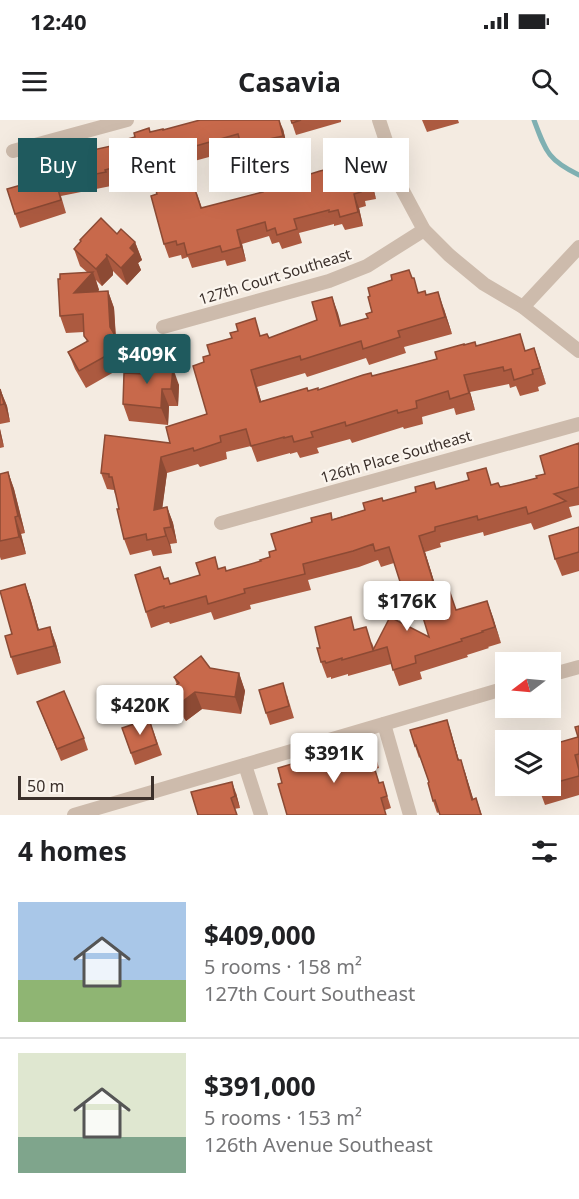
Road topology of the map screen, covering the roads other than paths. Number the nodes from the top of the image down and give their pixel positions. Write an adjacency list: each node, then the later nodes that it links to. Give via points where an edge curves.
1 (127, 120): 3 (street)
2 (380, 120): 4 (street, via 402,189)
3 (13, 151)
4 (424, 230): 6 (street, via 484,284); 7 (street, 127th Court Southeast, via 367,266 329,281)
5 (579, 247): 6 (street)
6 (524, 307): 8 (street)
7 (163, 327)
8 (579, 351)
9 (579, 424): 10 (street, 126th Place Southeast)
10 (221, 523)
11 (579, 667): 12 (street)
12 (561, 672)
13 (495, 691): 14 (street)
14 (384, 723): 15 (street); 18 (street)
15 (245, 765): 16 (street); 17 (street)
16 (74, 815)
17 (261, 815)
18 (410, 815)

